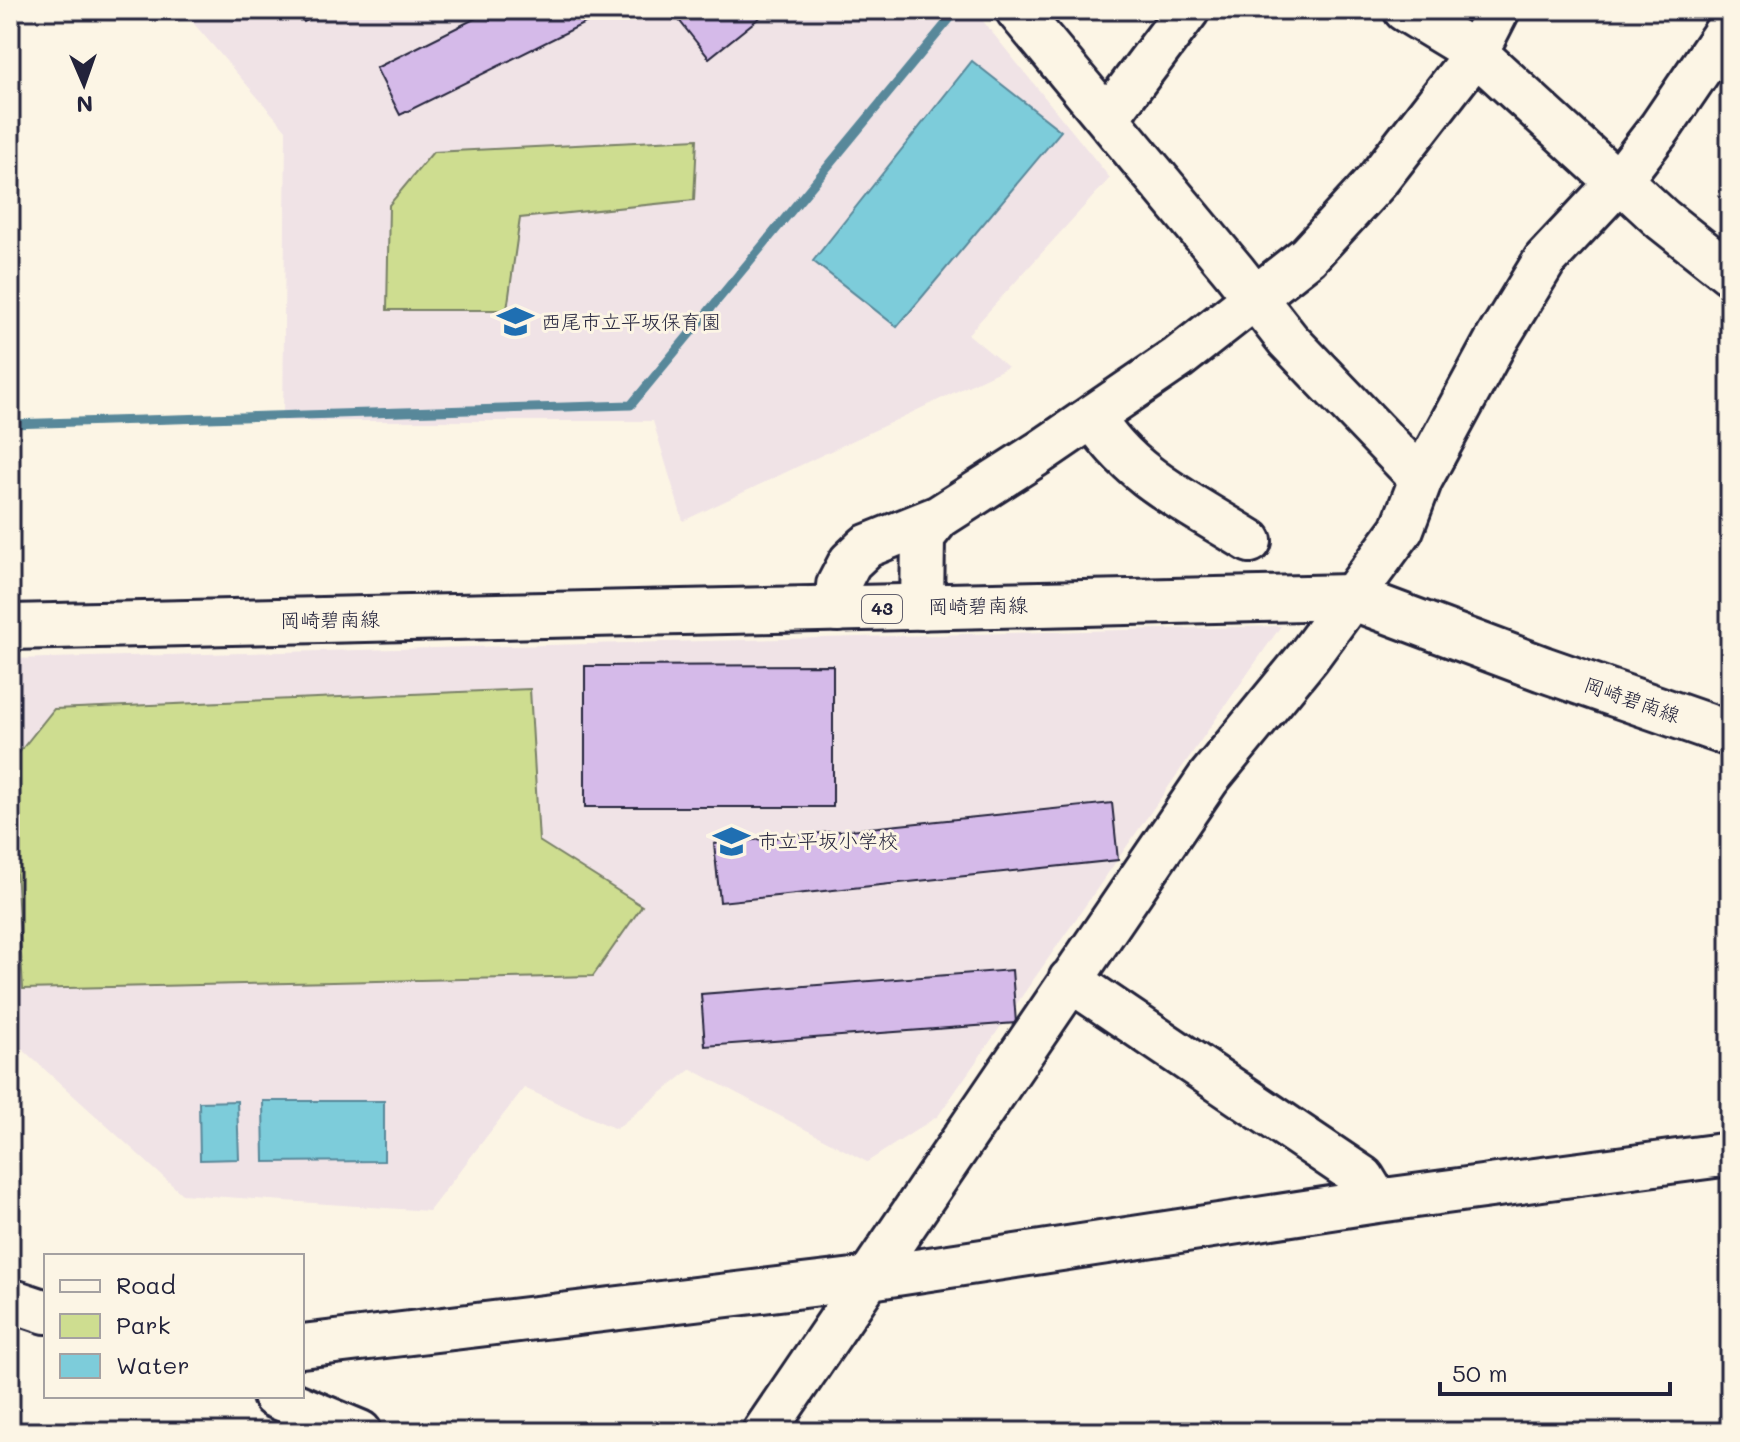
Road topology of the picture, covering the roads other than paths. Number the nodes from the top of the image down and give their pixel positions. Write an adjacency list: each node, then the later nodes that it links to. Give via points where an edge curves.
1 (1017, 10): 7 (street)
2 (1188, 10): 7 (street)
3 (1405, 10): 6 (street)
4 (1498, 10): 6 (street)
5 (1730, 25): 8 (street)
6 (1476, 53): 8 (street); 10 (street, via 1366,193 1308,256)
7 (1107, 118): 10 (street)
8 (1620, 180): 9 (street); 12 (street, via 1545,260)
9 (1730, 273)
10 (1255, 298): 11 (street); 12 (street, via 1288,340)
11 (1093, 416): 13 (street); 14 (street, via 1141,473)
12 (1421, 479): 15 (street, via 1402,529)
13 (939, 517): 16 (street, via 923,537); 17 (street, via 867,546 850,562 838,585)
14 (1250, 541)
15 (1351, 597): 16 (main road, 岡崎碧南線 / 43); 19 (main road, 岡崎碧南線 / 43); 20 (street, via 1208,779)
16 (922, 608): 17 (main road, 岡崎碧南線 / 43)
17 (838, 610): 18 (main road, 岡崎碧南線 / 43)
18 (10, 627)
19 (1730, 734)
20 (1070, 980): 22 (street, via 1363,1178); 23 (street)
21 (1730, 1154): 22 (street)
22 (1377, 1201): 23 (street)
23 (870, 1278): 26 (street); 29 (street)
24 (10, 1300): 25 (street)
25 (44, 1311)
26 (304, 1346)
27 (279, 1398): 28 (street)
28 (360, 1432)
29 (764, 1432)

